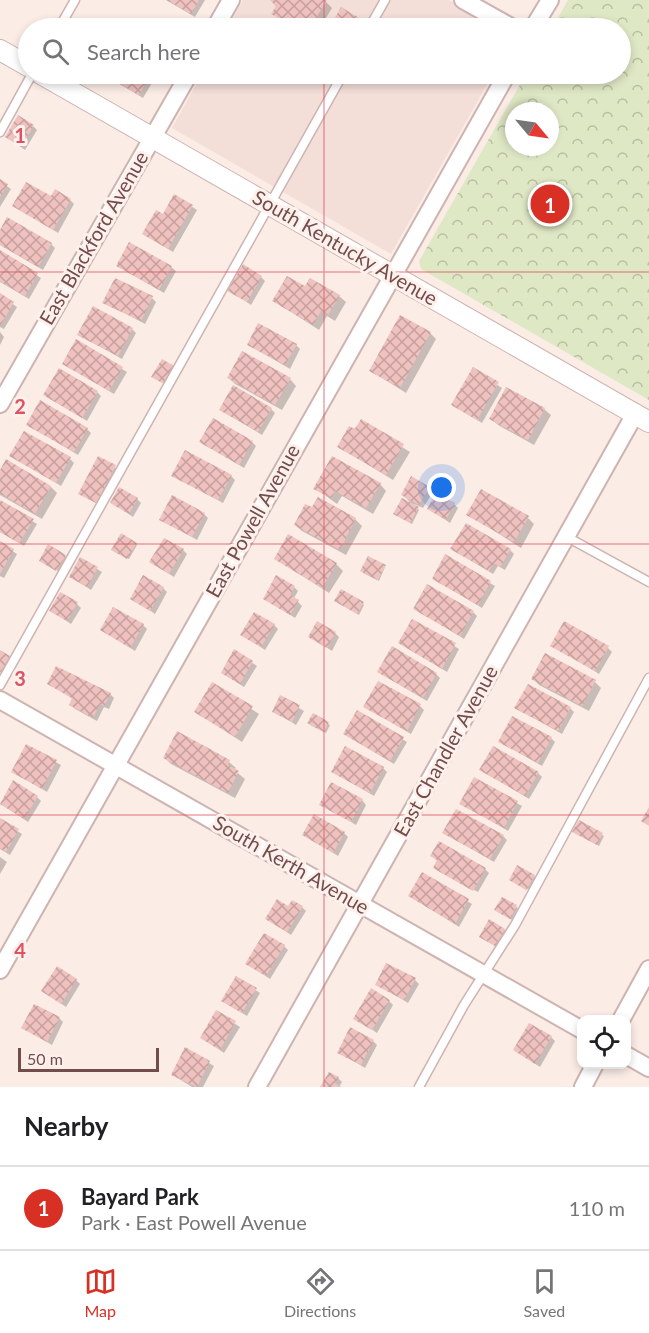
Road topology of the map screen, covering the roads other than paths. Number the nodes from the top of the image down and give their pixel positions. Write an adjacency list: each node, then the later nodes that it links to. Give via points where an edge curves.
1 (75, 0): 6 (lane)
2 (231, 0): 7 (street)
3 (385, 0): 8 (lane)
4 (463, 0): 9 (street)
5 (550, 0): 10 (street)
6 (64, 18)
7 (221, 18)
8 (375, 18)
9 (495, 18)
10 (539, 18)
11 (0, 50): 12 (street)
12 (18, 60)
13 (27, 84): 18 (lane)
14 (59, 84): 19 (street, South Kentucky Avenue)
15 (183, 84): 19 (street, East Blackford Avenue)
16 (338, 84): 20 (lane)
17 (501, 84): 21 (street, East Powell Avenue)
18 (0, 132)
19 (152, 137): 20 (street, South Kentucky Avenue); 22 (street, East Blackford Avenue)
20 (270, 204): 21 (street, South Kentucky Avenue); 27 (lane)
21 (392, 274): 23 (street, South Kentucky Avenue); 29 (street, East Powell Avenue)
22 (0, 404)
23 (642, 418): 24 (street, East Chandler Avenue)
24 (567, 537): 25 (lane); 30 (street, East Chandler Avenue)
25 (649, 582)
26 (649, 678): 33 (lane, via 515,925)
27 (0, 685)
28 (0, 700): 29 (street, South Kerth Avenue)
29 (115, 765): 30 (street, South Kerth Avenue); 32 (street, East Powell Avenue)
30 (360, 904): 33 (street, South Kerth Avenue); 39 (street, East Chandler Avenue)
31 (649, 969): 34 (street)
32 (0, 970)
33 (484, 974): 35 (street, South Kerth Avenue); 40 (lane)
34 (624, 1015)
35 (577, 1027)
36 (631, 1058): 37 (street)
37 (649, 1068)
38 (594, 1069): 41 (street)
39 (257, 1087)
40 (419, 1087)
41 (583, 1087)

